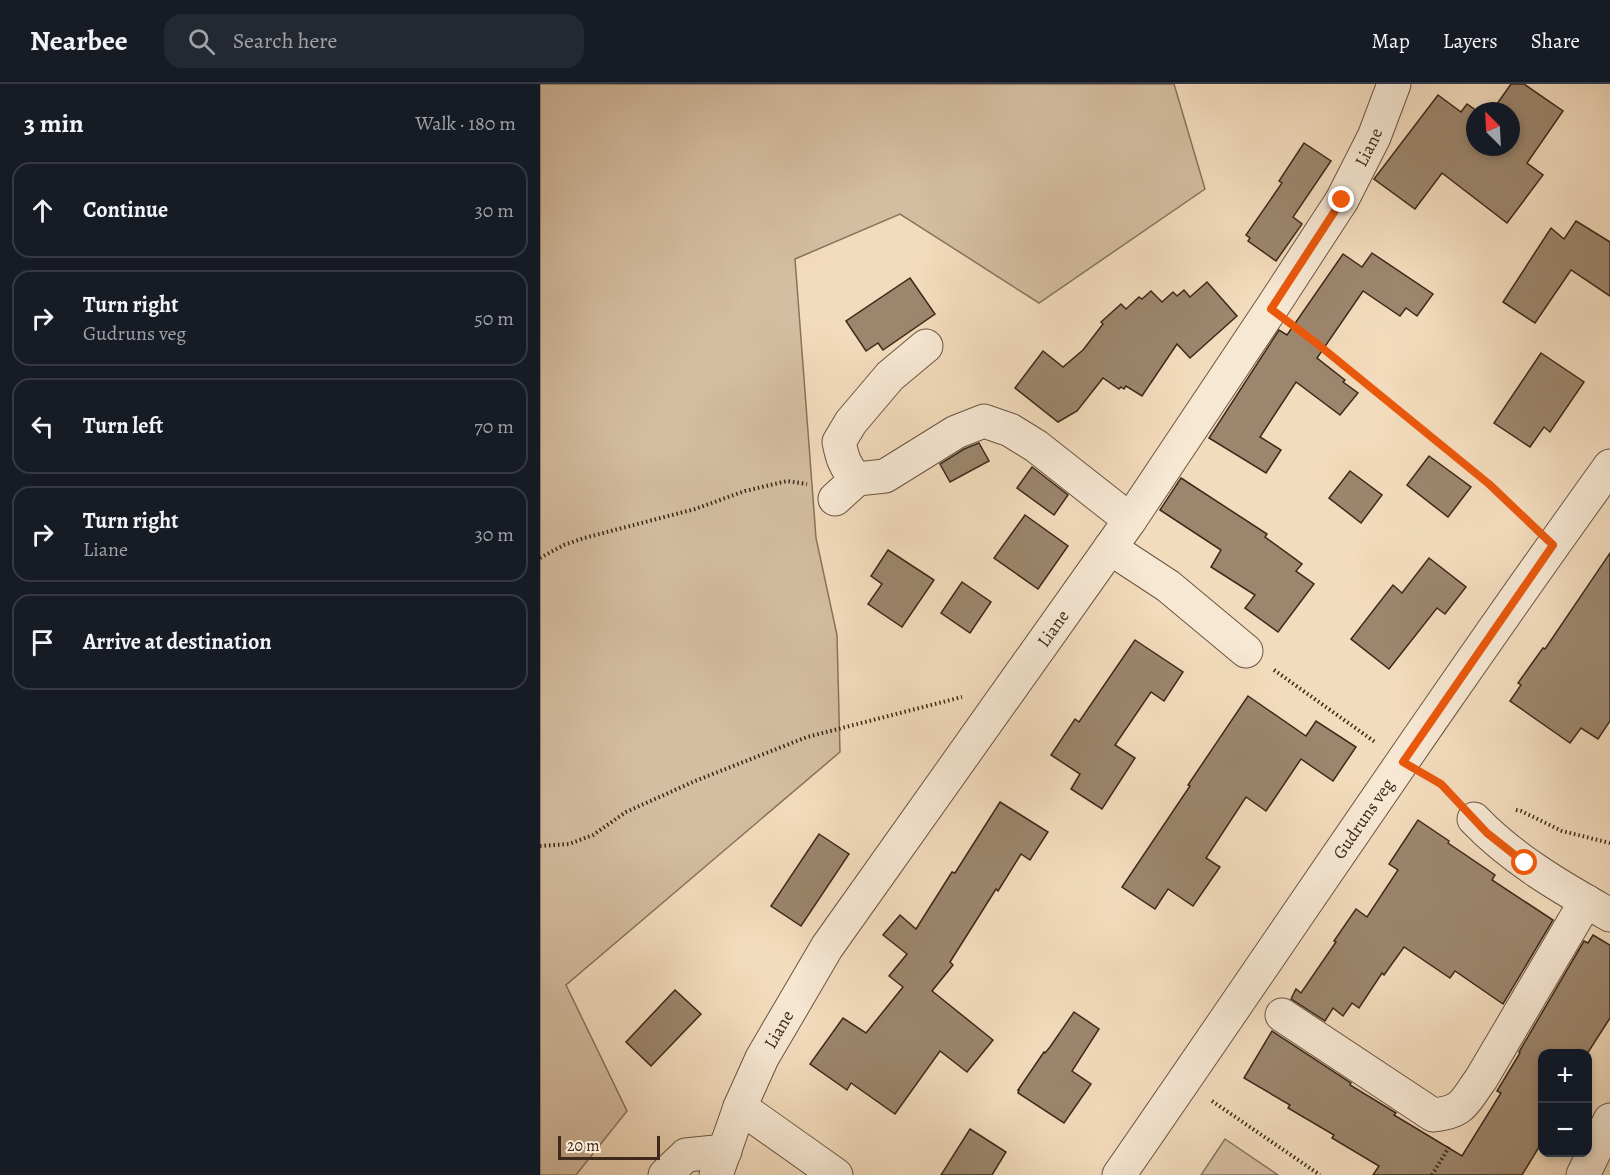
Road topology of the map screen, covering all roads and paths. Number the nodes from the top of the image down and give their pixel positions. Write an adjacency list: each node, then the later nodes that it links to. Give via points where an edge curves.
1 (1394, 84): 2 (street, Liane, via 1374,137 1342,200)
2 (1271, 309): 6 (street, Liane); 7 (path, via 1489,484)
3 (926, 346): 5 (street, via 890,376 839,442 848,471)
4 (1610, 466): 7 (street, Gudruns veg)
5 (845, 490): 6 (street, via 885,476 956,432 984,422 1010,430 1036,446); 9 (path, via 788,481 584,538)
6 (1130, 520): 8 (street, Liane)
7 (1553, 545): 12 (street, Gudruns veg)
8 (1110, 548): 10 (street, via 1168,586); 11 (street, Liane)
9 (540, 558)
10 (1246, 651): 12 (path)
11 (1015, 684): 15 (path, via 807,737 626,812 593,835 569,844); 19 (street, Liane, via 827,947 762,1058)
12 (1403, 762): 13 (path, via 1441,784); 18 (street, Gudruns veg)
13 (1474, 819): 14 (path, via 1507,809 1521,811 1562,831); 16 (street, via 1525,863)
14 (1610, 843)
15 (540, 846)
16 (1598, 908): 17 (street, via 1461,1107 1451,1113 1433,1115)
17 (1282, 1015)
18 (1184, 1082): 24 (street, Gudruns veg); 25 (path)
19 (740, 1107): 21 (street, Liane); 23 (street)
20 (1610, 1120): 26 (street)
21 (720, 1163): 22 (street, via 686,1155)
22 (665, 1175)
23 (836, 1175)
24 (1119, 1175)
25 (1320, 1175)
26 (1583, 1175)

